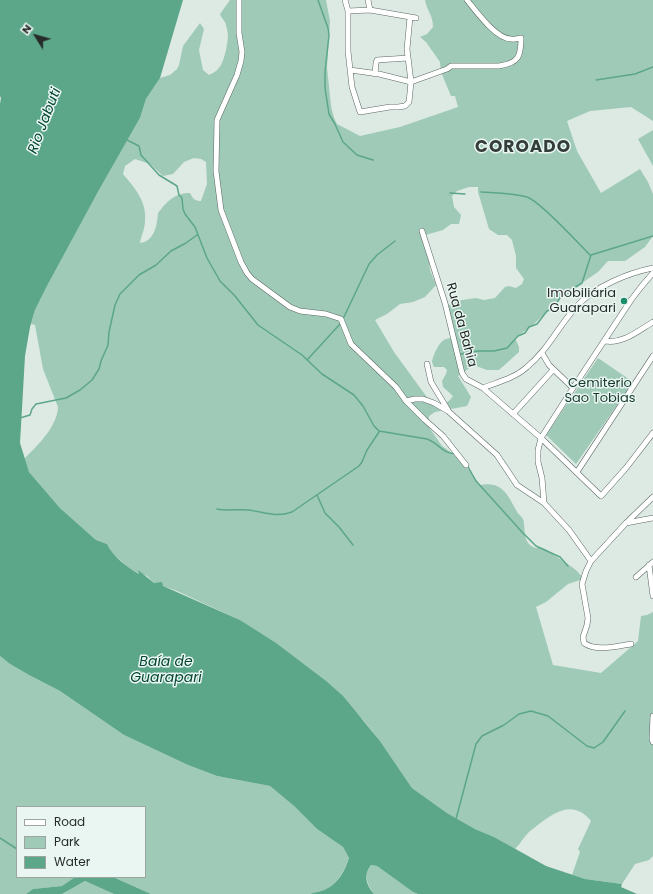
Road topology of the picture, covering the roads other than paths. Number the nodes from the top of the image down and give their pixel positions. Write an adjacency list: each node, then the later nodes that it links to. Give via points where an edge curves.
1 (239, 0): 24 (street, via 242,52 237,75 217,120 216,171 221,210 241,262 252,279 290,307 341,319 351,344 396,387)
2 (345, 0): 6 (street)
3 (368, 0): 5 (street)
4 (467, 0): 12 (street, via 482,20 505,38 521,38 521,52 515,62 506,65 451,66)
5 (370, 10): 6 (street); 7 (street)
6 (348, 11): 10 (street)
7 (410, 17): 8 (street); 9 (street)
8 (416, 18)
9 (408, 58): 11 (street, via 377,60); 12 (street)
10 (350, 70): 11 (street); 12 (street, via 360,112 405,106 409,102)
11 (375, 74): 12 (street)
12 (410, 82)
13 (422, 230): 22 (street, Rua da Bahia, via 445,303 462,373 466,379)
14 (653, 268): 18 (street, via 602,287 578,305)
15 (653, 273): 17 (street, via 641,286)
16 (653, 322): 17 (street, via 621,341)
17 (605, 341): 23 (street)
18 (542, 353): 21 (street); 22 (street, via 515,375)
19 (653, 356): 30 (street)
20 (427, 364): 25 (street, via 431,382)
21 (553, 370): 23 (street); 26 (street)
22 (483, 388): 26 (street, Rua da Bahia)
23 (573, 388): 28 (street)
24 (406, 401): 25 (street, via 423,399); 29 (street, via 443,436)
25 (448, 411): 32 (street, via 497,455 517,485)
26 (513, 414): 28 (street, Rua da Bahia)
27 (653, 433): 30 (street, Rua da Bahia, via 601,496)
28 (541, 438): 30 (street, Rua da Bahia); 32 (street, via 538,462)
29 (466, 465)
30 (577, 472)
31 (653, 497): 34 (street)
32 (544, 503): 35 (street, via 569,530)
33 (653, 518): 34 (street)
34 (626, 523): 35 (street)
35 (591, 561): 39 (street, via 582,584 588,618 584,643 603,647)
36 (651, 563): 37 (street); 38 (street)
37 (636, 577)
38 (653, 596)
39 (631, 644)
40 (653, 716): 41 (street)
41 (653, 742)

